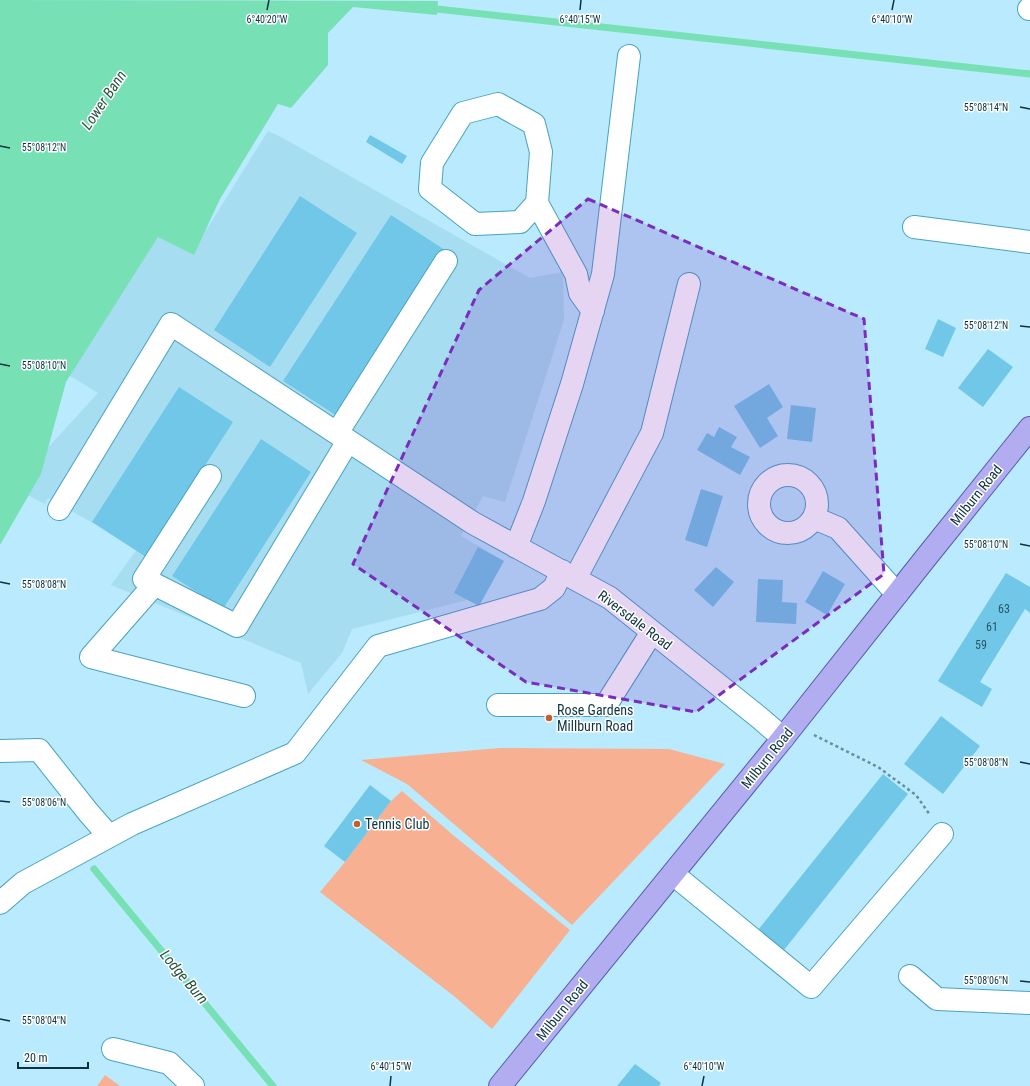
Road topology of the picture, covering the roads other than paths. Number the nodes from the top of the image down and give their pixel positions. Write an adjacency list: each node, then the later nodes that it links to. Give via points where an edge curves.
1 (629, 56): 7 (street, via 603,274)
2 (536, 203): 2 (street, via 541,152 534,124 498,104 462,113 432,162 430,188 475,224 520,222); 7 (street, via 576,274 580,293)
3 (914, 227): 4 (street)
4 (1030, 242)
5 (446, 261): 9 (street)
6 (689, 284): 14 (street, via 652,433)
7 (593, 311): 13 (street, via 572,384)
8 (1030, 428): 16 (main road, Milburn Road)
9 (342, 437): 11 (street, Riversdale Road, via 171,324); 13 (street, Riversdale Road, via 473,524); 15 (street, via 237,626)
10 (210, 476): 15 (street, via 144,579)
11 (59, 508)
12 (814, 518): 16 (street, via 838,528)
13 (516, 547): 14 (street, Riversdale Road)
14 (568, 575): 17 (street, Riversdale Road, via 610,598); 23 (street, via 540,599 378,646 295,752)
15 (154, 585): 18 (street, via 91,657)
16 (897, 594): 20 (main road, Milburn Road)
17 (652, 632): 19 (street, via 606,705); 20 (street, Riversdale Road, via 761,719)
18 (244, 696)
19 (498, 705)
20 (789, 731): 24 (main road, Milburn Road)
21 (0, 751): 23 (street, via 40,750)
22 (942, 834): 24 (street, via 811,987)
23 (109, 836): 25 (street, via 23,883)
24 (673, 874): 30 (main road, Milburn Road)
25 (0, 903)
26 (910, 976): 27 (street, via 937,999)
27 (1030, 1003)
28 (113, 1049): 29 (street, via 169,1063)
29 (193, 1086)
30 (500, 1086)

